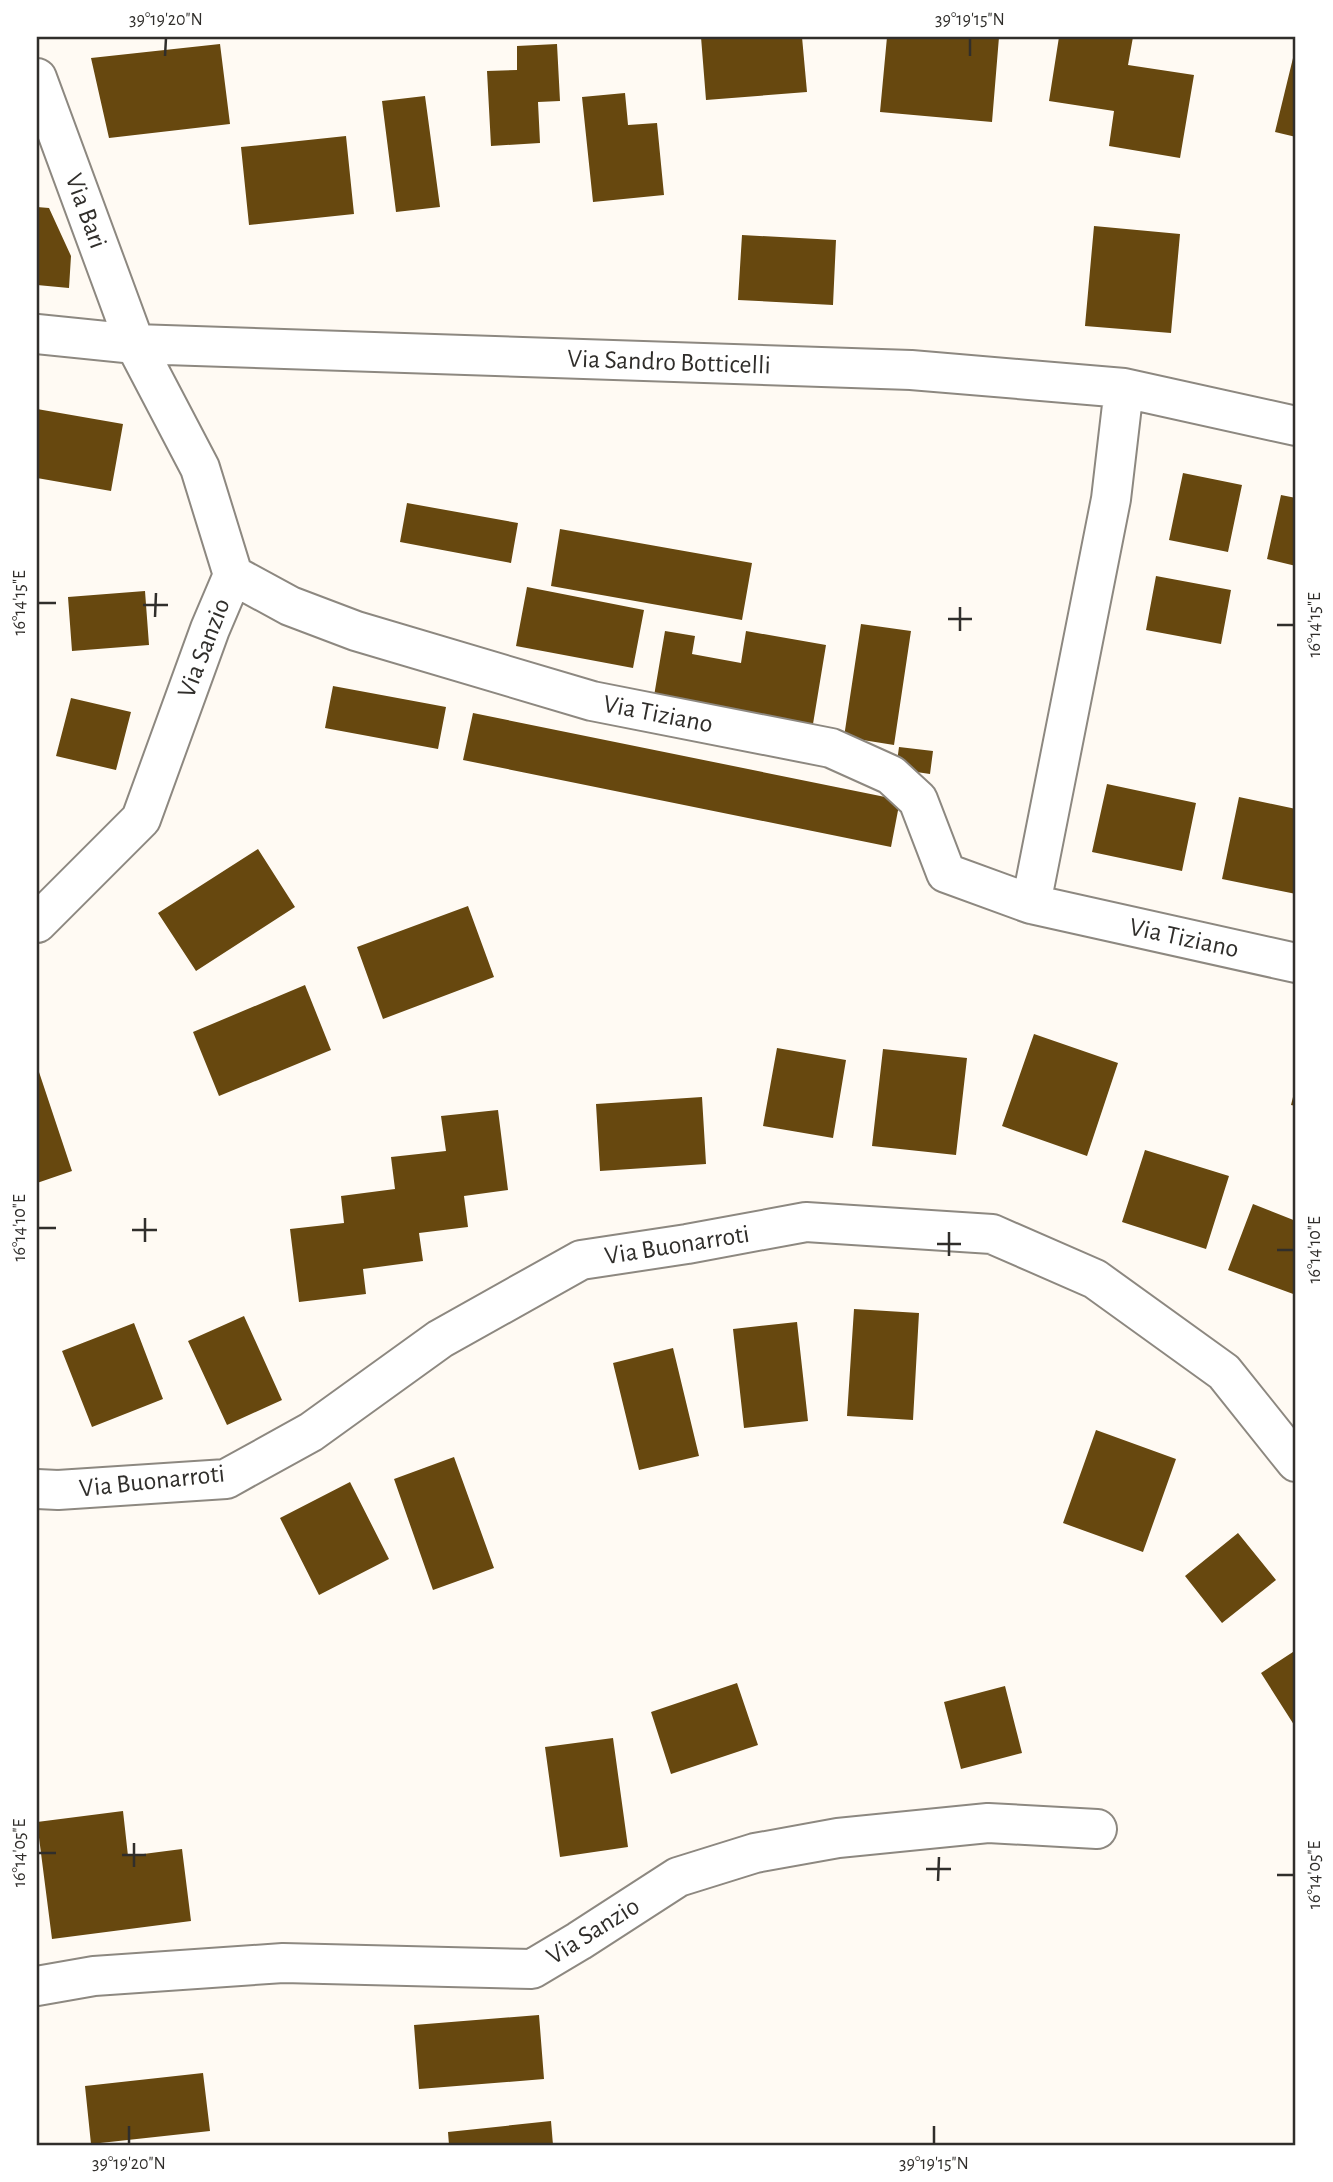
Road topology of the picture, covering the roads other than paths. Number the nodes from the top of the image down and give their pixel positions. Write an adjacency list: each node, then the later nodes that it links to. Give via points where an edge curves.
1 (37, 78): 3 (street, Via Bari)
2 (37, 334): 3 (street, Via Sandro Botticelli)
3 (135, 344): 4 (street, Via Sandro Botticelli, via 911,370); 6 (street, Via Sanzio, via 200,468)
4 (1124, 388): 5 (street, Via Sandro Botticelli); 7 (street, via 1111,499)
5 (1296, 426)
6 (233, 575): 7 (street, Via Tiziano, via 290,606 356,631 540,686 592,701 831,748 891,775 918,800 946,873); 8 (street, Via Sanzio, via 141,819)
7 (1031, 904): 9 (street, Via Tiziano)
8 (37, 923)
9 (1296, 963)
10 (1296, 1462): 11 (street, Via Buonarroti, via 1224,1372 1095,1279 992,1234 806,1222 581,1260 440,1339 311,1432 226,1479)
11 (37, 1489)
12 (1097, 1829): 13 (street, Via Sanzio, via 988,1823 838,1838 755,1853 678,1877 532,1969 283,1963 94,1976)
13 (37, 1986)

